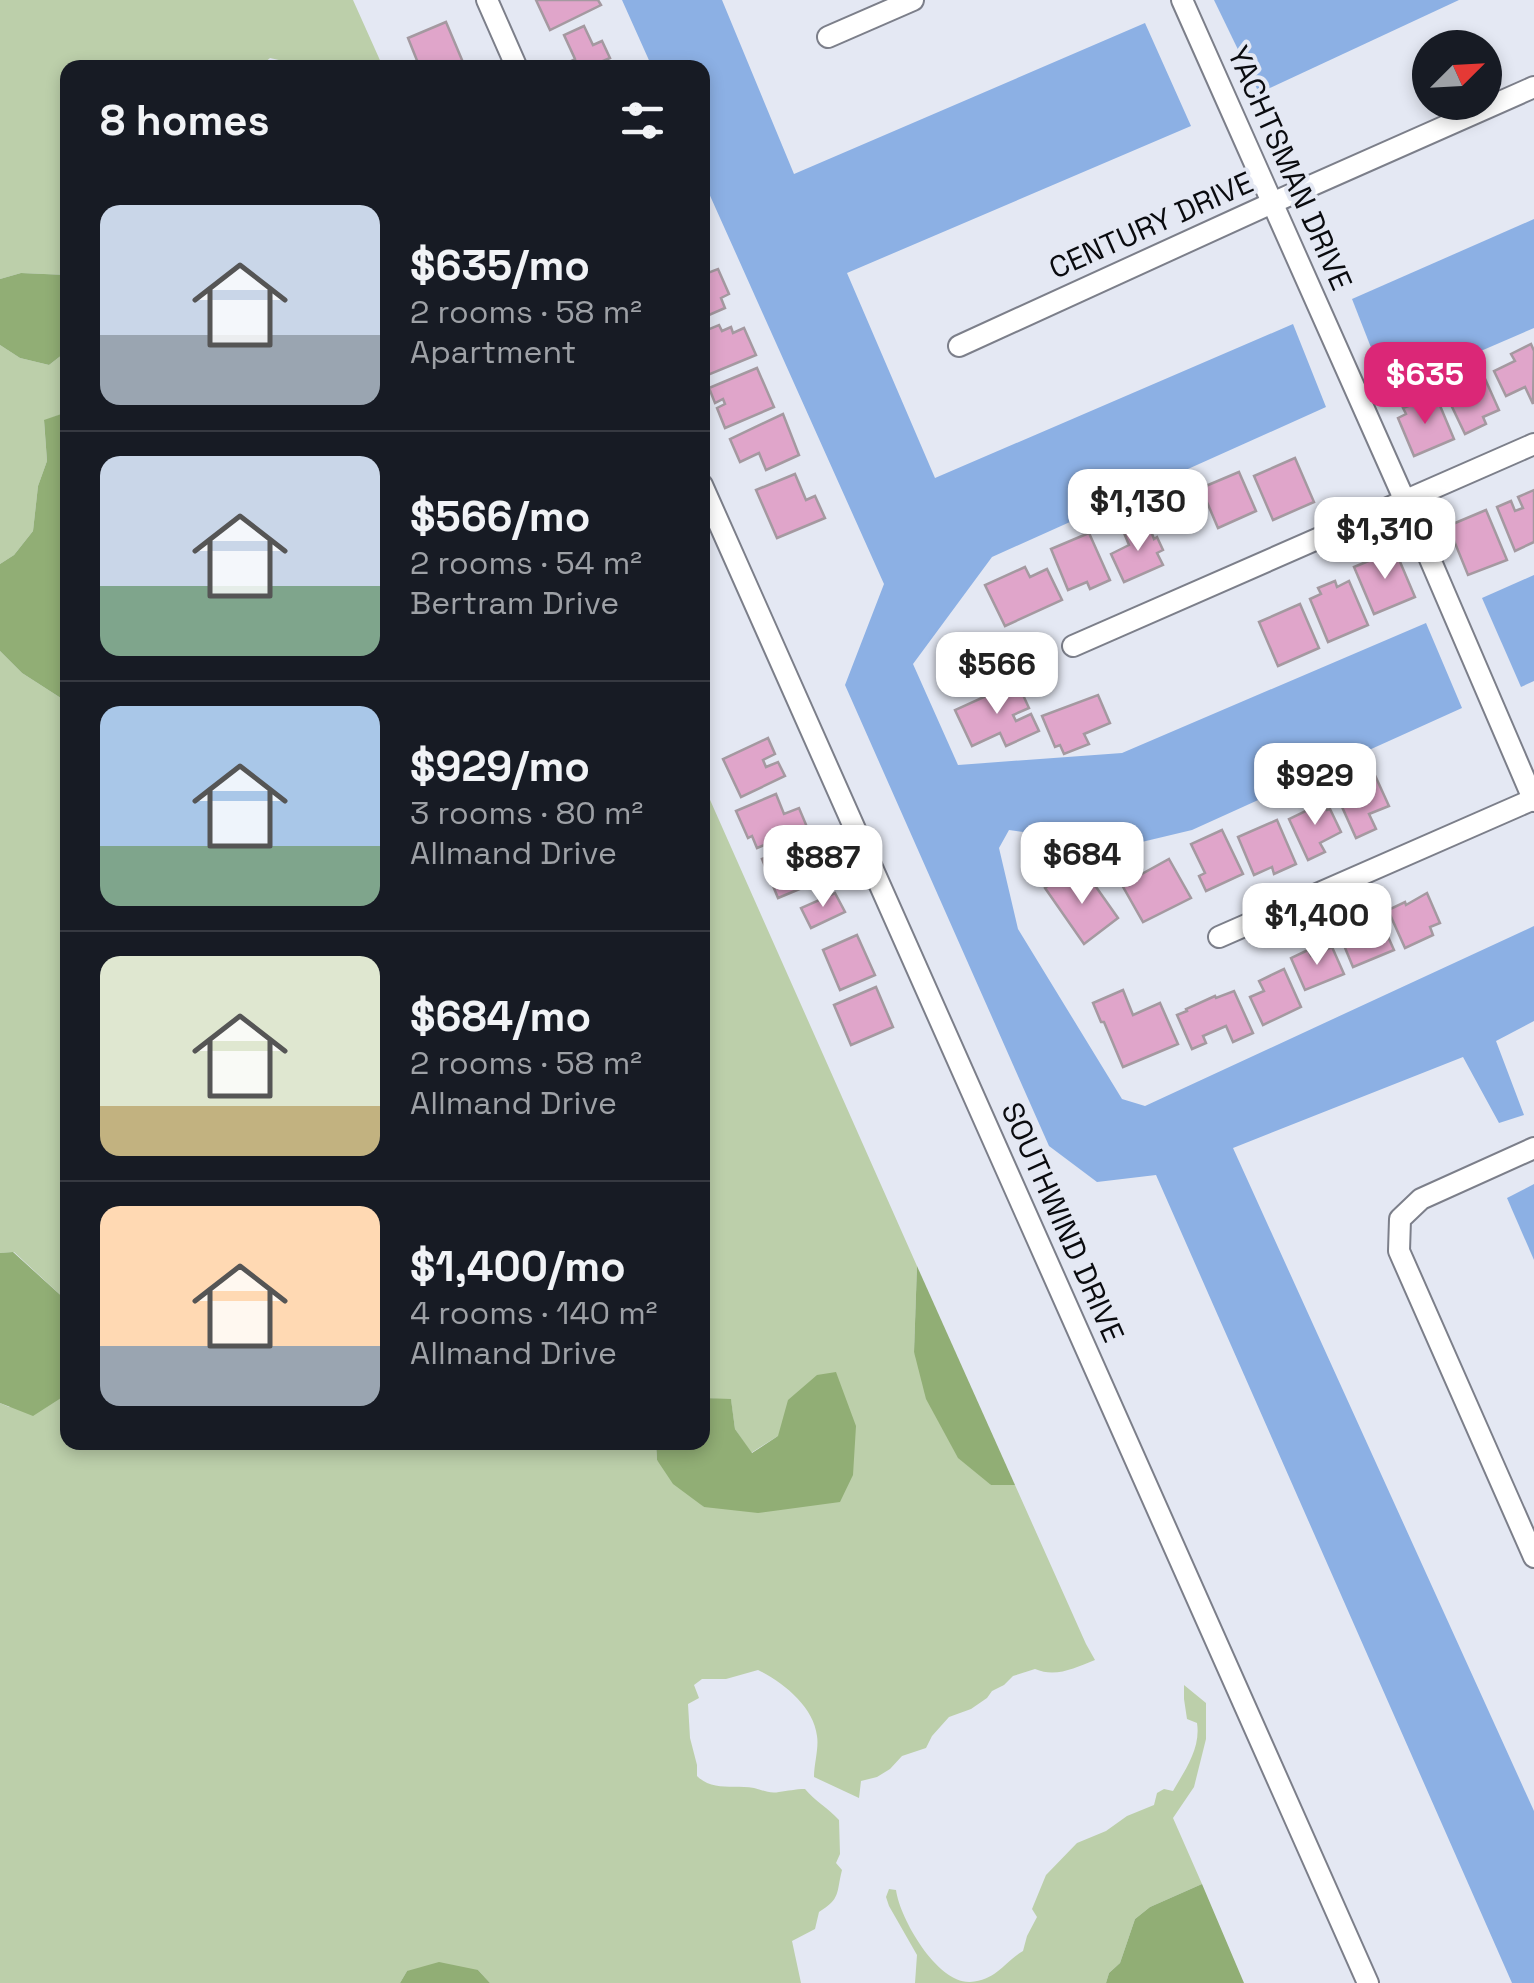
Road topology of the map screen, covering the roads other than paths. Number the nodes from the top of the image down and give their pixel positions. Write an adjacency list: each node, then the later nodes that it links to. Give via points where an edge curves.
1 (487, 0): 5 (street)
2 (912, 0): 4 (street)
3 (1182, 0): 7 (street, YACHTSMAN DRIVE)
4 (828, 37)
5 (513, 60)
6 (1534, 87): 7 (street, CENTURY DRIVE)
7 (1272, 203): 8 (street, CENTURY DRIVE); 10 (street, YACHTSMAN DRIVE)
8 (958, 346)
9 (1534, 444): 10 (street)
10 (1405, 501): 12 (street); 13 (street, YACHTSMAN DRIVE)
11 (710, 503): 17 (street, SOUTHWIND DRIVE)
12 (1073, 646)
13 (1534, 800): 14 (street)
14 (1218, 937)
15 (1534, 1148): 16 (street, via 1421,1199 1400,1218 1399,1251)
16 (1534, 1557)
17 (1368, 1983)

